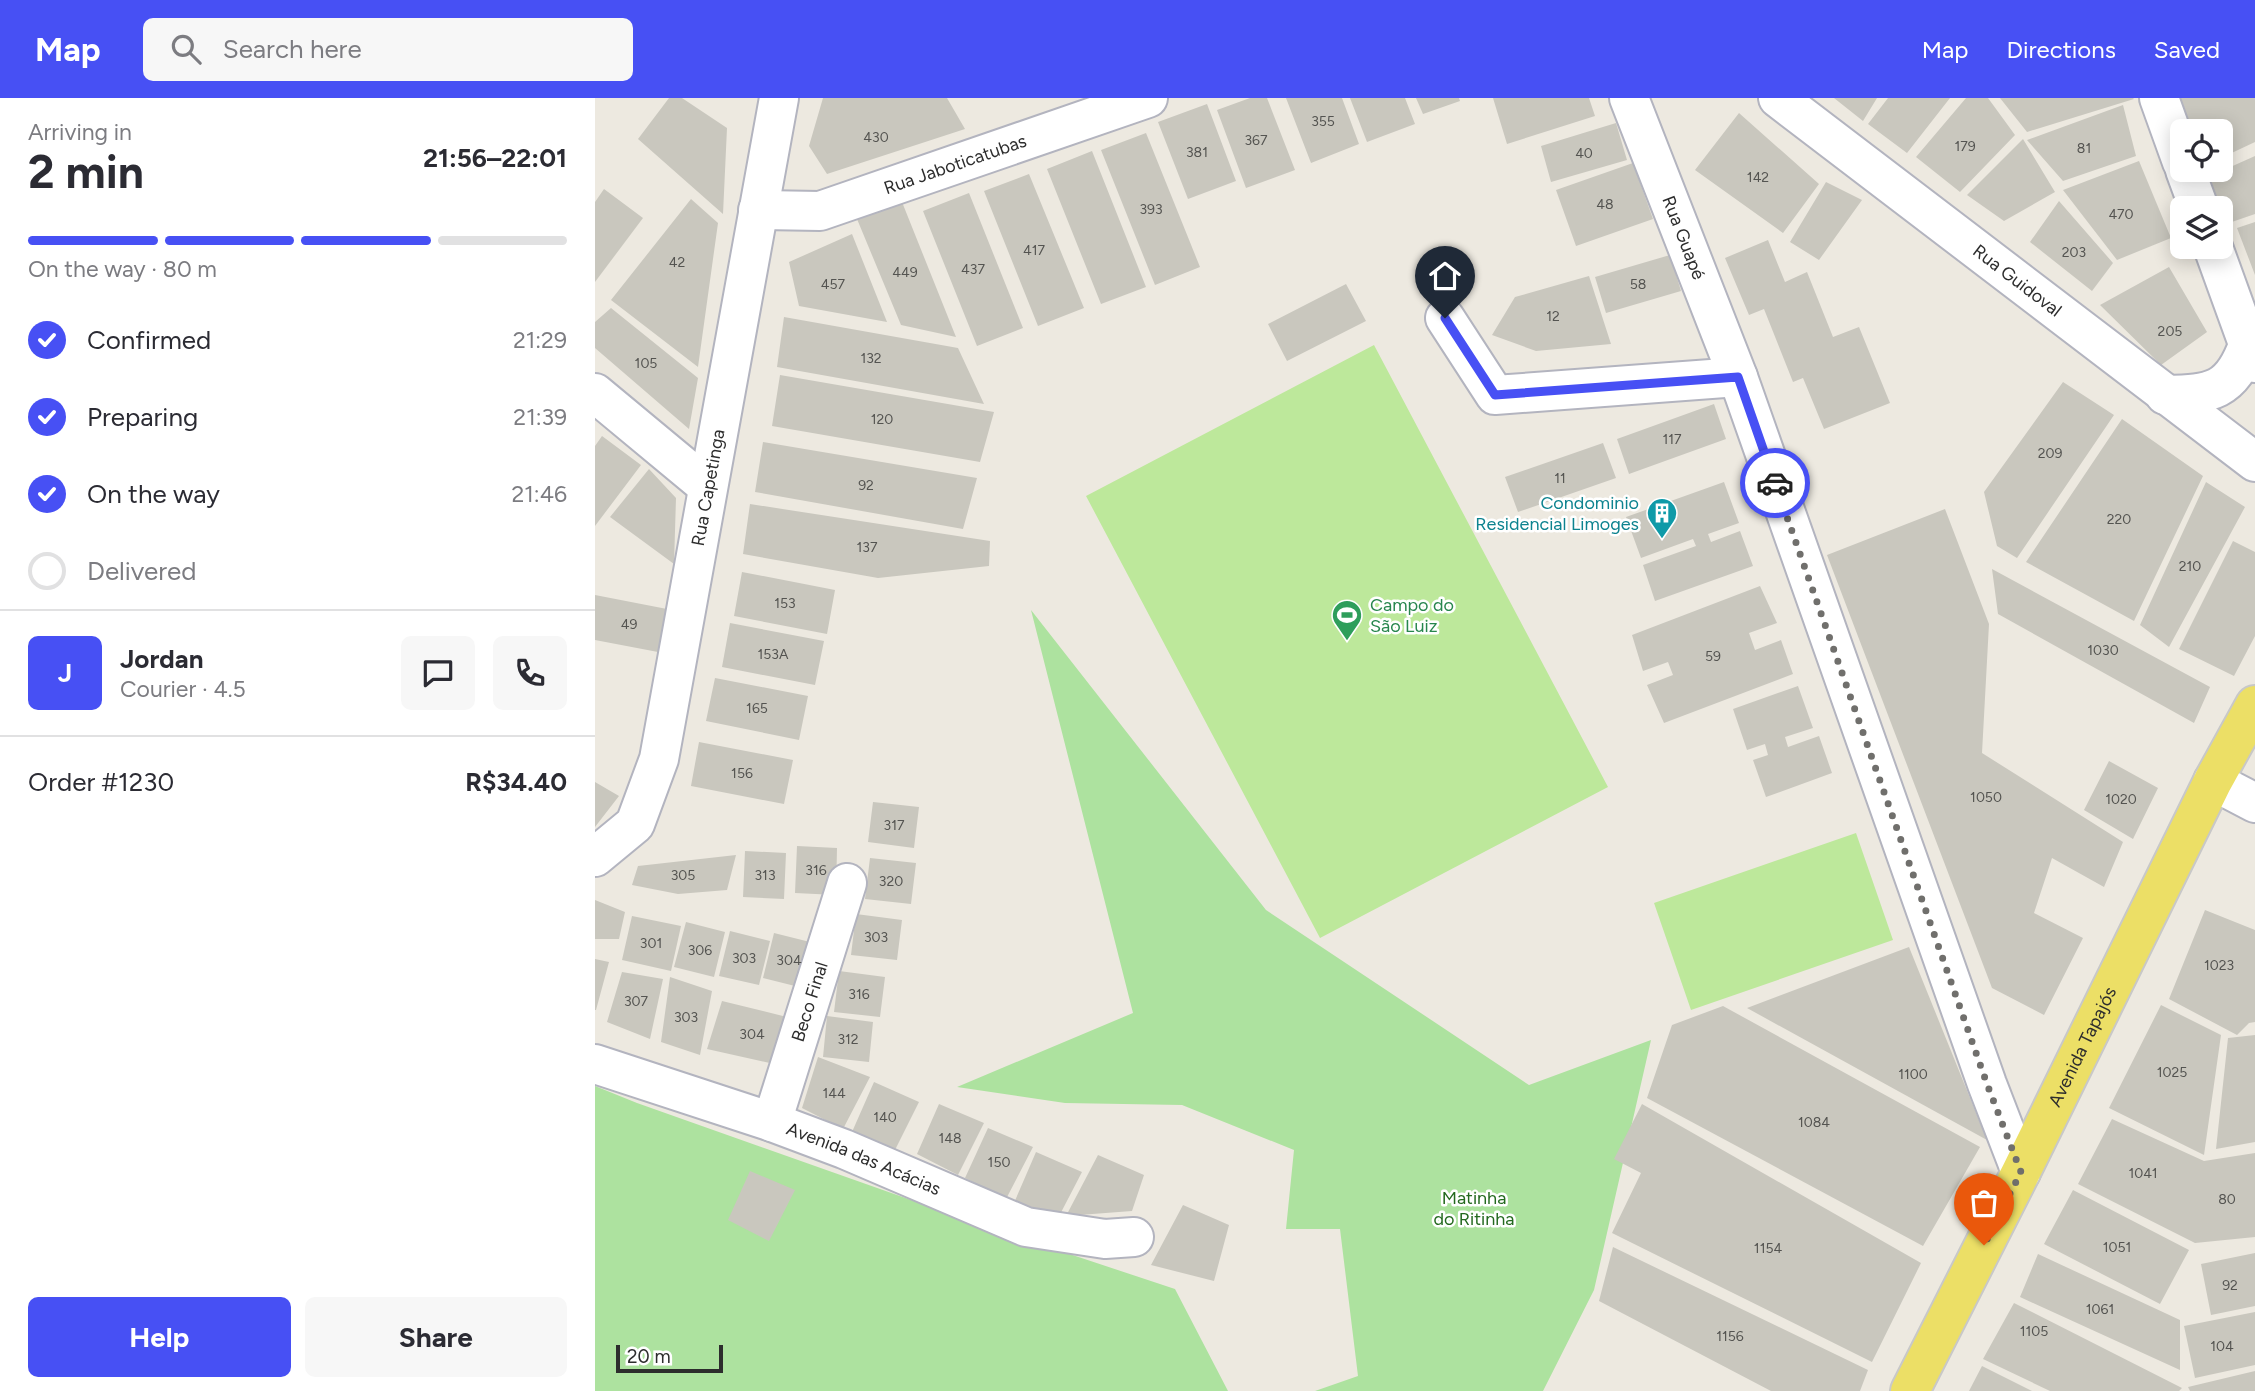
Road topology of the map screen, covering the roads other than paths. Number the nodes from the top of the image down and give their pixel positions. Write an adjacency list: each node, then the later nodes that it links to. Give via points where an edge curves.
1 (779, 98): 7 (street, Rua Capetinga)
2 (1148, 98): 7 (street, Rua Jaboticatubas, via 820,211)
3 (1629, 98): 11 (street, Rua Guapé)
4 (1778, 98): 13 (street, Rua Guidoval)
5 (2159, 98): 6 (street)
6 (2170, 129)
7 (758, 210): 15 (street, Rua Capetinga)
8 (2217, 259): 10 (street)
9 (1445, 318): 11 (street, via 1495,395)
10 (2252, 354): 13 (street, via 2220,386 2202,394)
11 (1738, 377): 23 (street, Rua Guapé)
12 (595, 393): 15 (street)
13 (2165, 395): 14 (street, Rua Guidoval)
14 (2255, 462)
15 (707, 486): 19 (street, Rua Capetinga, via 659,759 635,824)
16 (2255, 705): 17 (main road, Avenida Tapajós)
17 (2213, 781): 18 (street); 23 (main road, Avenida Tapajós)
18 (2255, 803)
19 (595, 857)
20 (847, 883): 22 (street, Beco Final)
21 (595, 1064): 22 (street, Avenida das Acácias)
22 (772, 1122): 24 (street, Avenida das Acácias, via 1026,1227 1105,1238)
23 (2021, 1172): 25 (main road, Avenida Tapajós)
24 (1134, 1237)
25 (1910, 1391)

